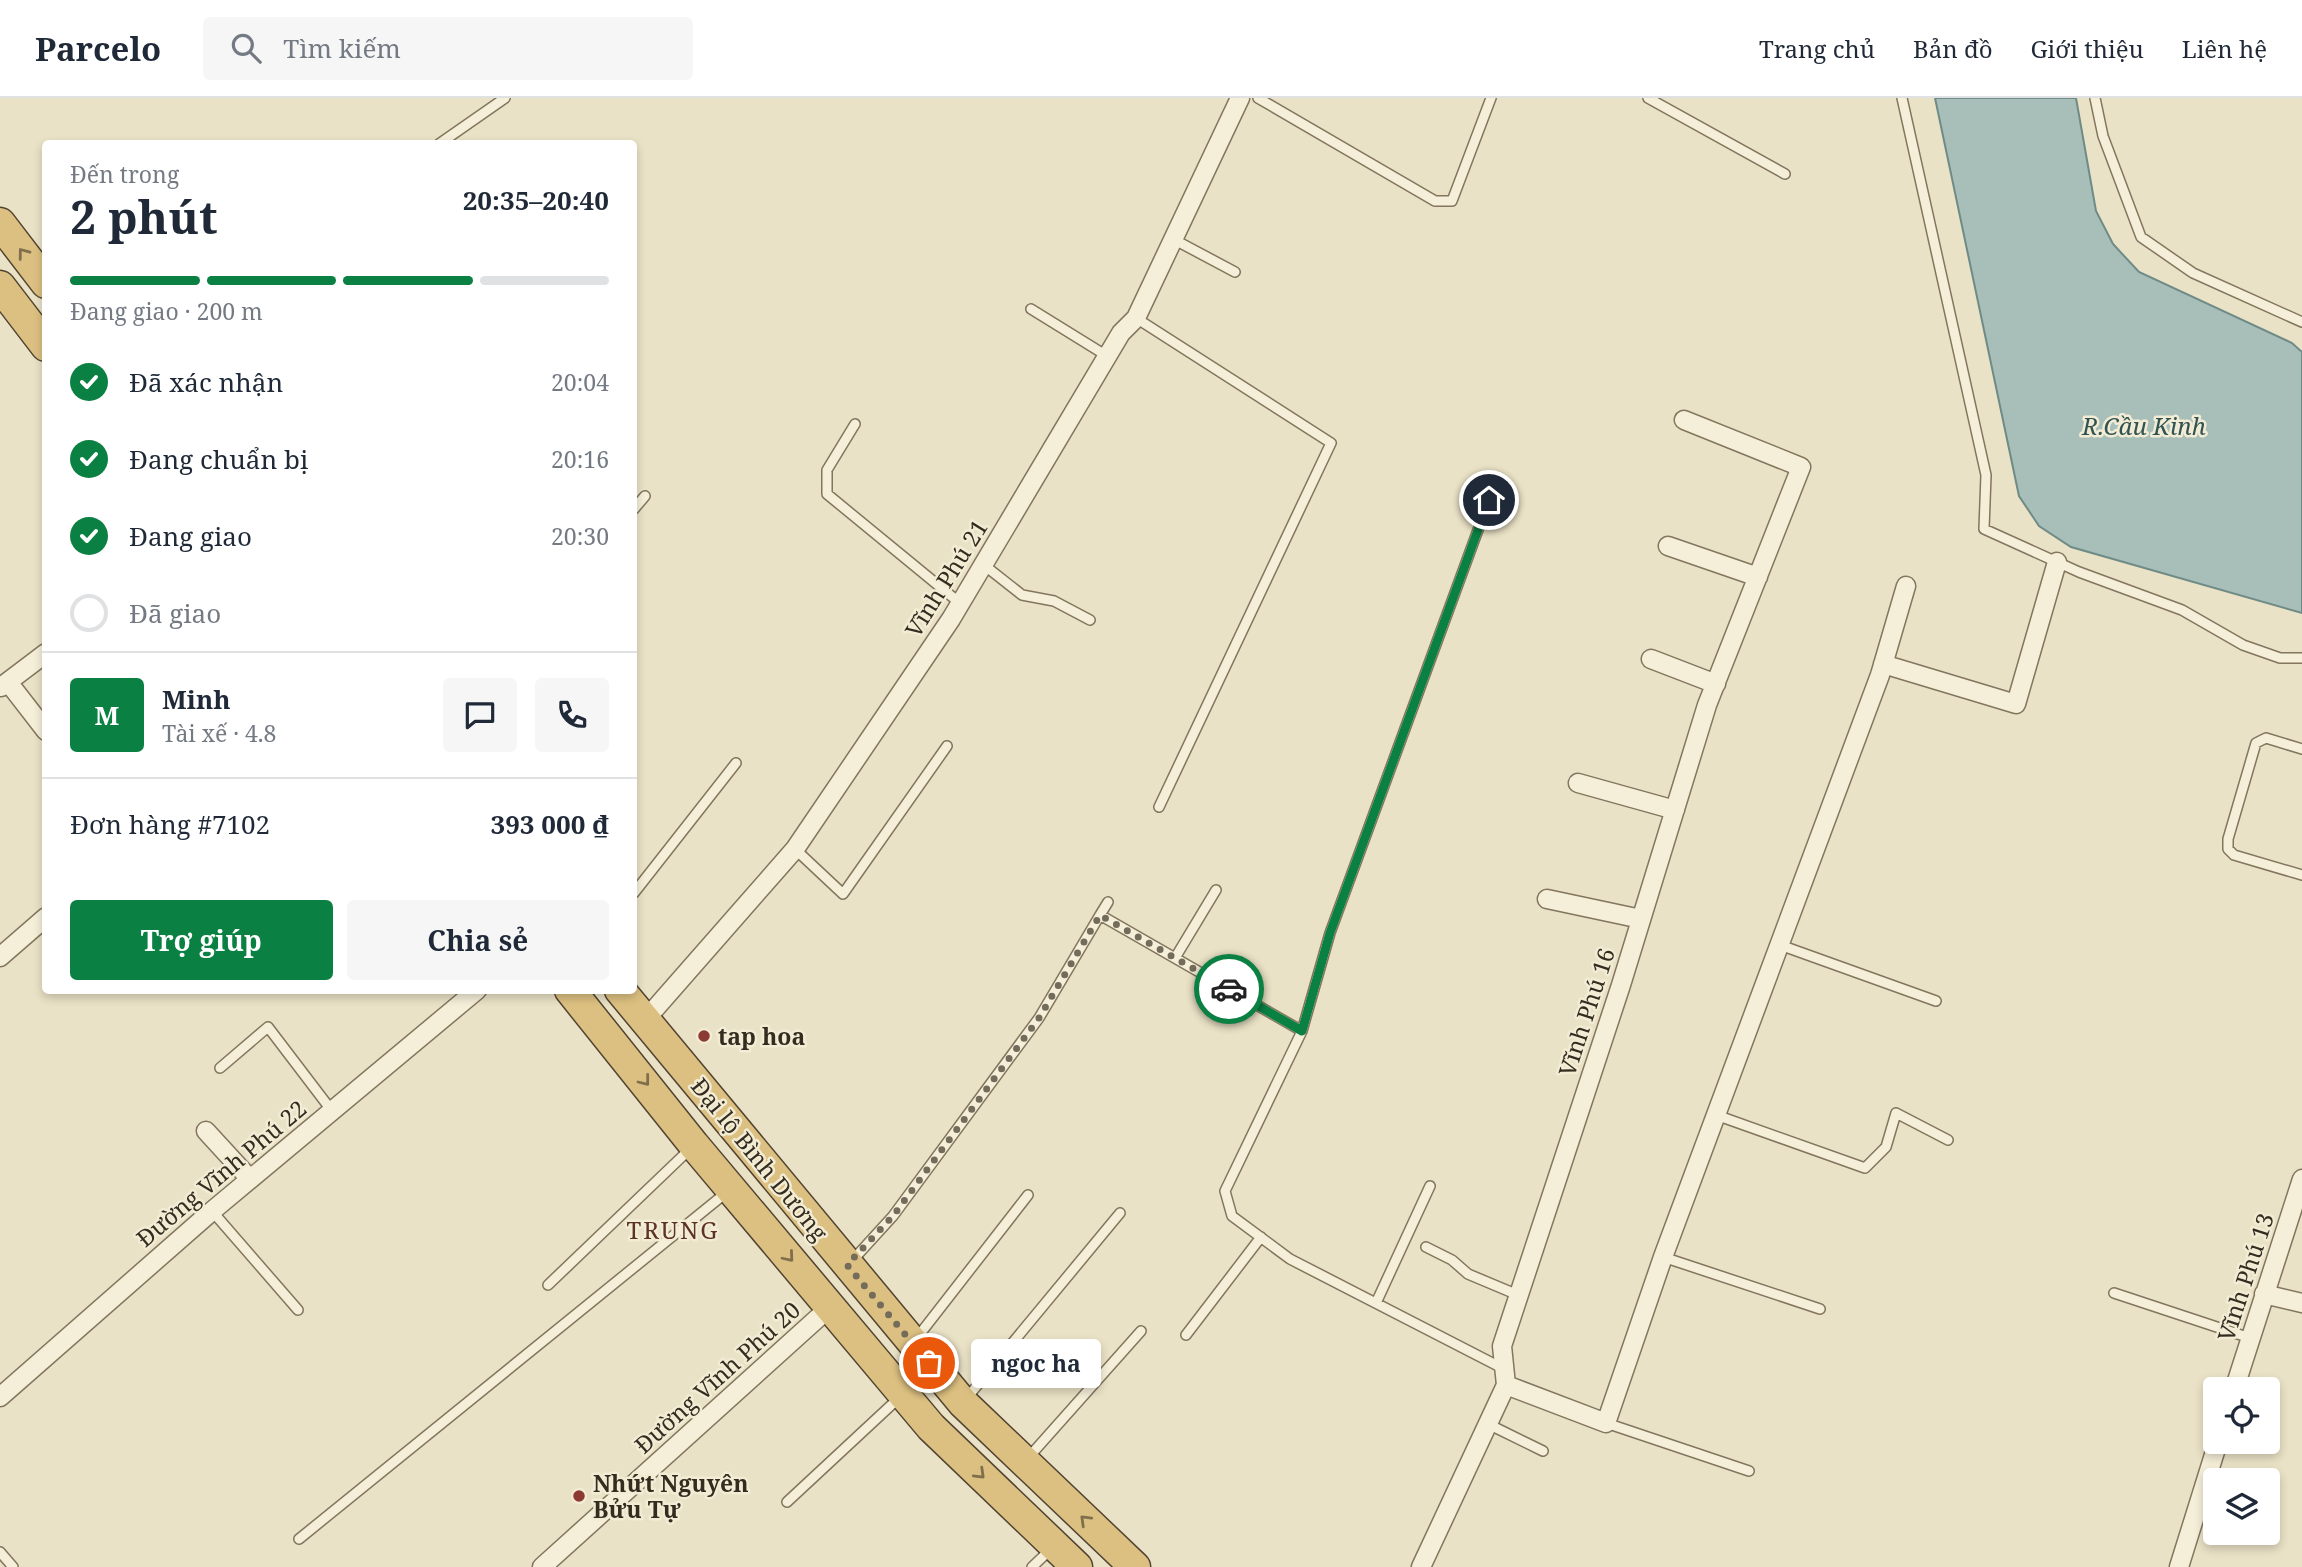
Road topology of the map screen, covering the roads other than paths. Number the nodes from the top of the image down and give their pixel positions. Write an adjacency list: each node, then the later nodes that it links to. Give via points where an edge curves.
1 (505, 98): 8 (lane)
2 (1240, 98): 11 (street, Vĩnh Phú 21)
3 (1258, 98): 4 (lane, via 1435,201 1452,201)
4 (1491, 98)
5 (1648, 98): 9 (lane)
6 (1902, 98): 26 (lane, via 1986,475 1984,530)
7 (2095, 98): 17 (lane, via 2103,136 2141,237 2193,273)
8 (445, 140)
9 (1785, 174)
10 (0, 223): 13 (highway, one-way to 10)
11 (1173, 239): 12 (lane); 16 (street, Vĩnh Phú 21)
12 (1236, 272)
13 (42, 278)
14 (0, 286): 18 (highway)
15 (1031, 309): 19 (lane)
16 (1136, 318): 19 (street, Vĩnh Phú 21); 43 (lane, via 1331,443)
17 (2302, 322)
18 (42, 341)
19 (1107, 356): 27 (street, Vĩnh Phú 21)
20 (1684, 419): 28 (street, Vĩnh Phú 16, via 1801,467)
21 (855, 424): 30 (lane, via 827,470 827,494)
22 (645, 496): 24 (lane)
23 (1489, 500): 62 (lane, via 1330,933)
24 (637, 505)
25 (1668, 547): 28 (street)
26 (2057, 562): 33 (lane, via 2182,610 2243,645 2280,658); 35 (street, via 2016,704)
27 (984, 565): 30 (street, Vĩnh Phú 21); 31 (lane, via 1021,595 1054,601)
28 (1758, 577): 36 (street, Vĩnh Phú 16)
29 (1906, 586): 35 (street)
30 (961, 604): 45 (street, Vĩnh Phú 21)
31 (1090, 620)
32 (42, 656): 37 (street)
33 (2302, 658)
34 (1651, 659): 36 (street)
35 (1883, 664): 54 (street)
36 (1716, 684): 44 (street, Vĩnh Phú 16)
37 (4, 685): 38 (street)
38 (42, 727)
39 (947, 746): 45 (lane, via 843,894)
40 (2302, 749): 46 (lane, via 2266,738 2256,743 2228,849 2234,855)
41 (736, 763): 47 (lane)
42 (1578, 783): 44 (street)
43 (1159, 807)
44 (1675, 810): 52 (street, Vĩnh Phú 16)
45 (795, 849): 61 (street, Vĩnh Phú 21)
46 (2302, 875)
47 (637, 889)
48 (1216, 890): 56 (lane)
49 (1548, 899): 52 (street)
50 (1108, 902): 51 (lane)
51 (1100, 915): 56 (lane); 80 (lane, via 1039,1018 893,1216)
52 (1642, 919): 84 (street, Vĩnh Phú 16)
53 (42, 920): 55 (street)
54 (1780, 944): 60 (lane); 66 (street)
55 (0, 957)
56 (1175, 958): 62 (lane)
57 (472, 994): 65 (street, Đường Vĩnh Phú 22)
58 (573, 994): 63 (highway, Đại lộ Bình Dương)
59 (624, 994): 61 (highway, Đại lộ Bình Dương)
60 (1936, 1000)
61 (646, 1019): 63 (highway); 80 (highway, Đại lộ Bình Dương)
62 (1302, 1031): 77 (lane, via 1225,1191 1232,1216)
63 (618, 1047): 69 (highway, Đại lộ Bình Dương, one-way to 69)
64 (220, 1068): 65 (lane, via 268,1027)
65 (332, 1111): 70 (street, Đường Vĩnh Phú 22)
66 (1717, 1115): 68 (lane, via 1865,1168 1886,1147 1896,1113); 79 (street)
67 (206, 1131): 70 (street)
68 (1948, 1140)
69 (694, 1145): 73 (highway, Đại lộ Bình Dương); 81 (lane)
70 (250, 1179): 75 (street, Đường Vĩnh Phú 22)
71 (2302, 1179): 83 (street, Vĩnh Phú 13)
72 (1430, 1186): 86 (lane)
73 (731, 1188): 87 (highway, Đại lộ Bình Dương, one-way to 87); 106 (lane)
74 (1028, 1195): 93 (lane)
75 (212, 1210): 89 (lane); 97 (street, Đường Vĩnh Phú 22)
76 (1120, 1213): 98 (lane)
77 (1261, 1237): 86 (lane, via 1290,1259); 91 (lane)
78 (1426, 1247): 84 (lane, via 1468,1274)
79 (1663, 1257): 88 (lane); 99 (street)
80 (847, 1265): 93 (highway, Đại lộ Bình Dương)
81 (548, 1285)
82 (2115, 1293): 92 (lane)
83 (2264, 1294): 85 (street); 92 (street, Vĩnh Phú 13)
84 (1518, 1295): 94 (street, Vĩnh Phú 16, via 1502,1346)
85 (2302, 1303)
86 (1376, 1304): 94 (lane)
87 (830, 1307): 96 (highway, Đại lộ Bình Dương); 110 (street, Đường Vĩnh Phú 20)
88 (1820, 1309)
89 (298, 1310)
90 (1141, 1331): 103 (lane)
91 (1186, 1335)
92 (2250, 1338): 95 (street, Vĩnh Phú 13)
93 (912, 1343): 98 (highway, Đại lộ Bình Dương)
94 (1505, 1377): 99 (street); 100 (street, Vĩnh Phú 16)
95 (2238, 1377)
96 (904, 1393): 105 (lane); 107 (highway, Đại lộ Bình Dương, one-way to 107, via 931,1427)
97 (0, 1397)
98 (963, 1403): 103 (highway, Đại lộ Bình Dương)
99 (1606, 1423): 104 (lane)
100 (1488, 1424): 101 (lane); 114 (street, Vĩnh Phú 16)
101 (1543, 1451)
102 (2214, 1454): 115 (street)
103 (1025, 1462): 113 (highway, Đại lộ Bình Dương, one-way to 103)
104 (1749, 1471)
105 (787, 1502)
106 (299, 1539)
107 (1055, 1545): 111 (lane); 112 (highway, Đại lộ Bình Dương)
108 (0, 1552): 109 (lane)
109 (13, 1567)
110 (542, 1567)
111 (1031, 1567)
112 (1077, 1567)
113 (1135, 1567)
114 (1421, 1567)
115 (2179, 1567)

